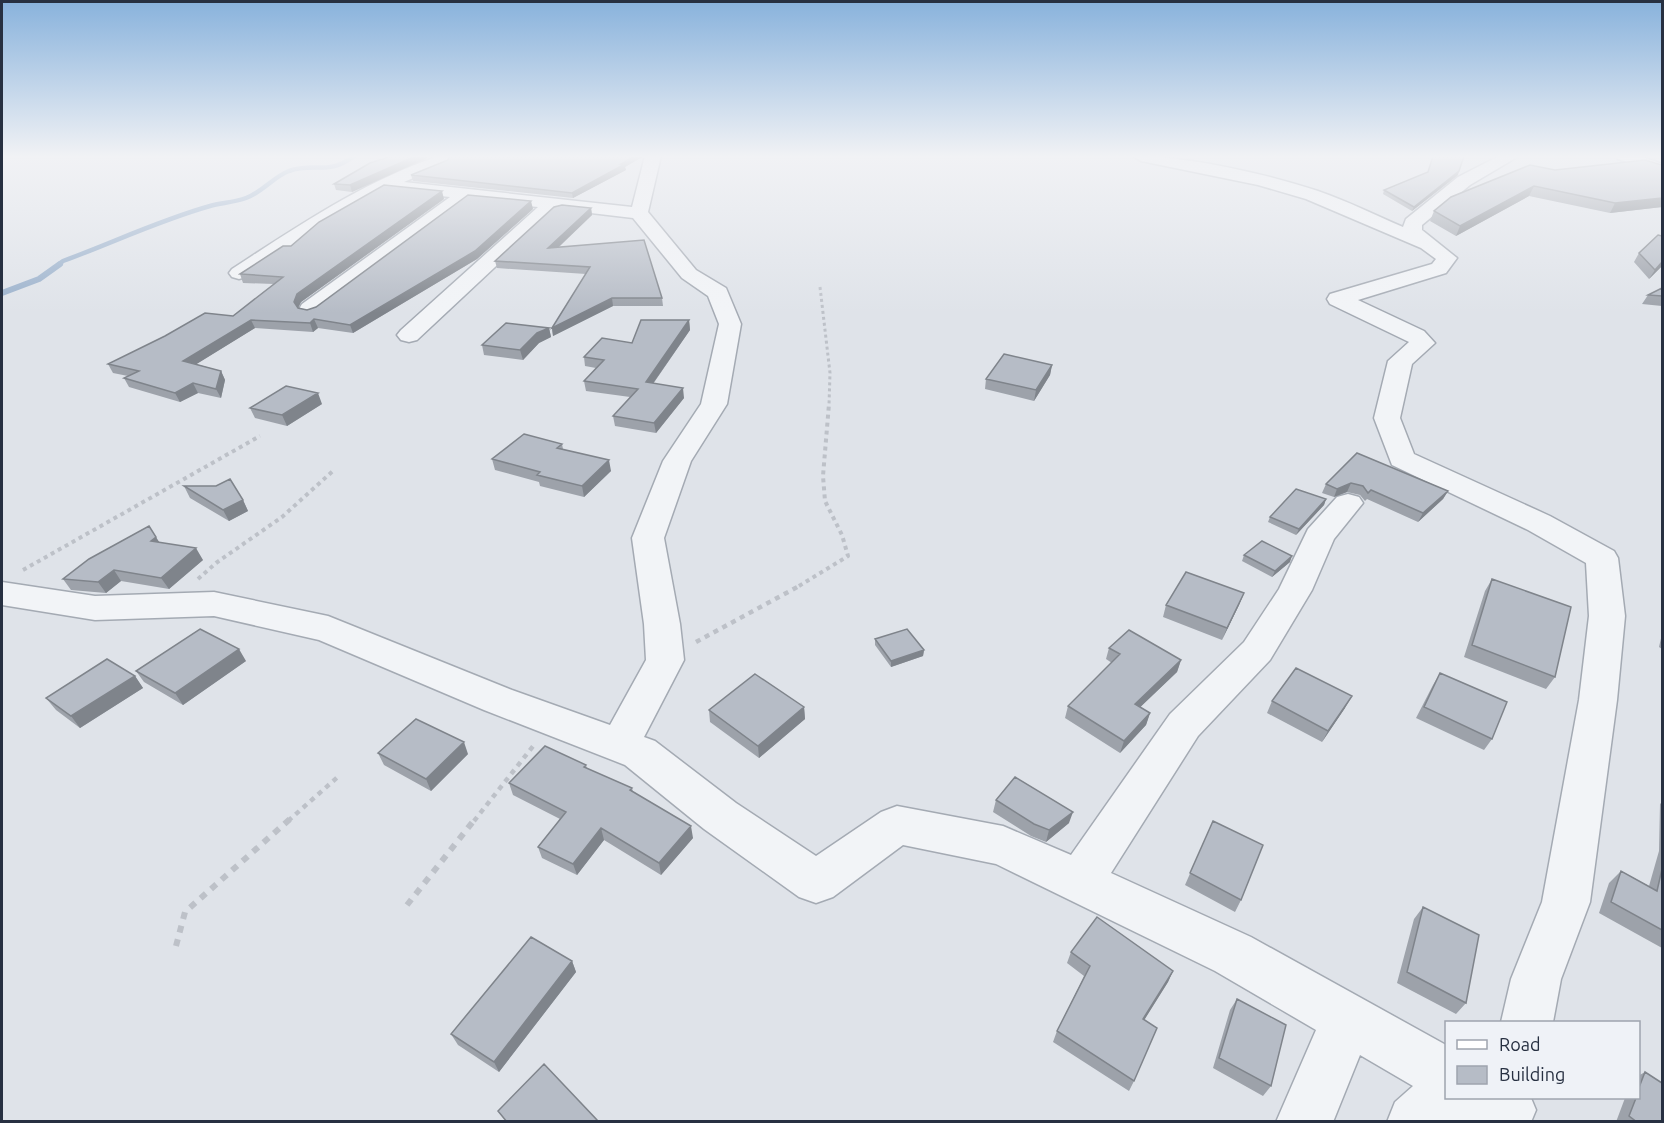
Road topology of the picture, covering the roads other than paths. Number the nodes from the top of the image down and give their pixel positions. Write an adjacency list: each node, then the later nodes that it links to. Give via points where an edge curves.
1 (339, 208): 10 (street)
2 (446, 208): 11 (street)
3 (546, 208): 12 (street)
4 (614, 208): 8 (street)
5 (640, 208): 8 (street)
6 (1344, 208): 9 (street)
7 (1431, 208): 9 (street, via 1413,223 1412,232)
8 (639, 213): 15 (street, via 689,274 718,293 730,324 714,404 677,461 648,538 665,660)
9 (1425, 243): 18 (street, via 1447,258 1438,268 1338,299 1423,343 1400,361 1387,418 1402,459 1539,523 1602,558 1607,616 1598,700 1566,902 1536,980)
10 (239, 273)
11 (310, 309)
12 (409, 335)
13 (1348, 503): 16 (street, via 1319,536 1295,590 1257,651 1184,725)
14 (12, 582): 15 (street, via 94,608 214,604 328,629)
15 (619, 746): 16 (street, via 640,753 720,816 816,882 897,825 1003,846)
16 (1080, 882): 17 (street, via 1233,954)
17 (1348, 1019): 19 (street); 21 (street)
18 (1527, 1021)
19 (1445, 1074)
20 (1506, 1107): 22 (street, via 1429,1108)
21 (1304, 1122)
22 (1415, 1122)

